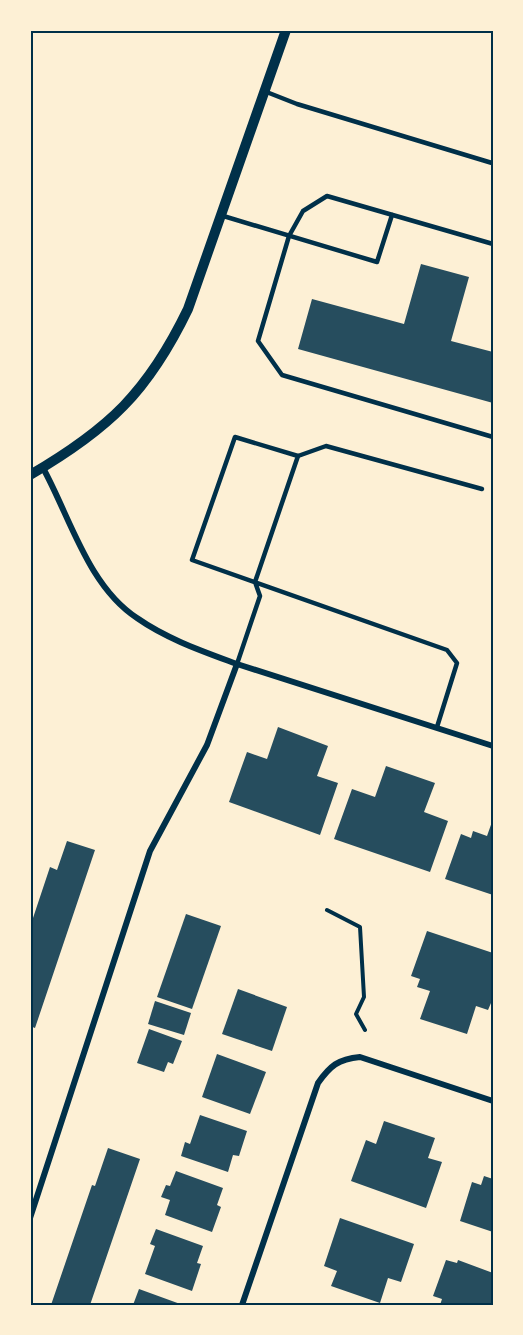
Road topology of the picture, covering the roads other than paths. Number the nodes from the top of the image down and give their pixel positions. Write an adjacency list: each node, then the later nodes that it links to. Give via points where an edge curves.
1 (286, 30): 2 (street)
2 (264, 91): 3 (lane, via 309,108 492,163); 4 (street)
3 (493, 160)
4 (220, 215): 6 (lane); 10 (street, via 188,309 168,351 108,423)
5 (392, 215): 6 (lane, via 327,196 303,211); 6 (lane, via 377,262); 7 (lane)
6 (289, 236): 8 (lane, via 258,341 282,375)
7 (493, 244)
8 (493, 437)
9 (298, 456): 12 (lane, via 326,446); 13 (lane); 13 (lane, via 235,437 192,560)
10 (43, 468): 11 (street); 14 (street, via 90,564 110,592 135,617 170,638)
11 (30, 476)
12 (482, 489)
13 (255, 582): 14 (lane, via 260,596); 15 (lane, via 447,650 457,663)
14 (237, 664): 15 (street); 18 (street, via 207,745 150,851)
15 (437, 727): 16 (street)
16 (493, 746)
17 (493, 1101): 19 (street, via 360,1057 344,1058 330,1067 318,1083)
18 (30, 1218)
19 (242, 1305)

